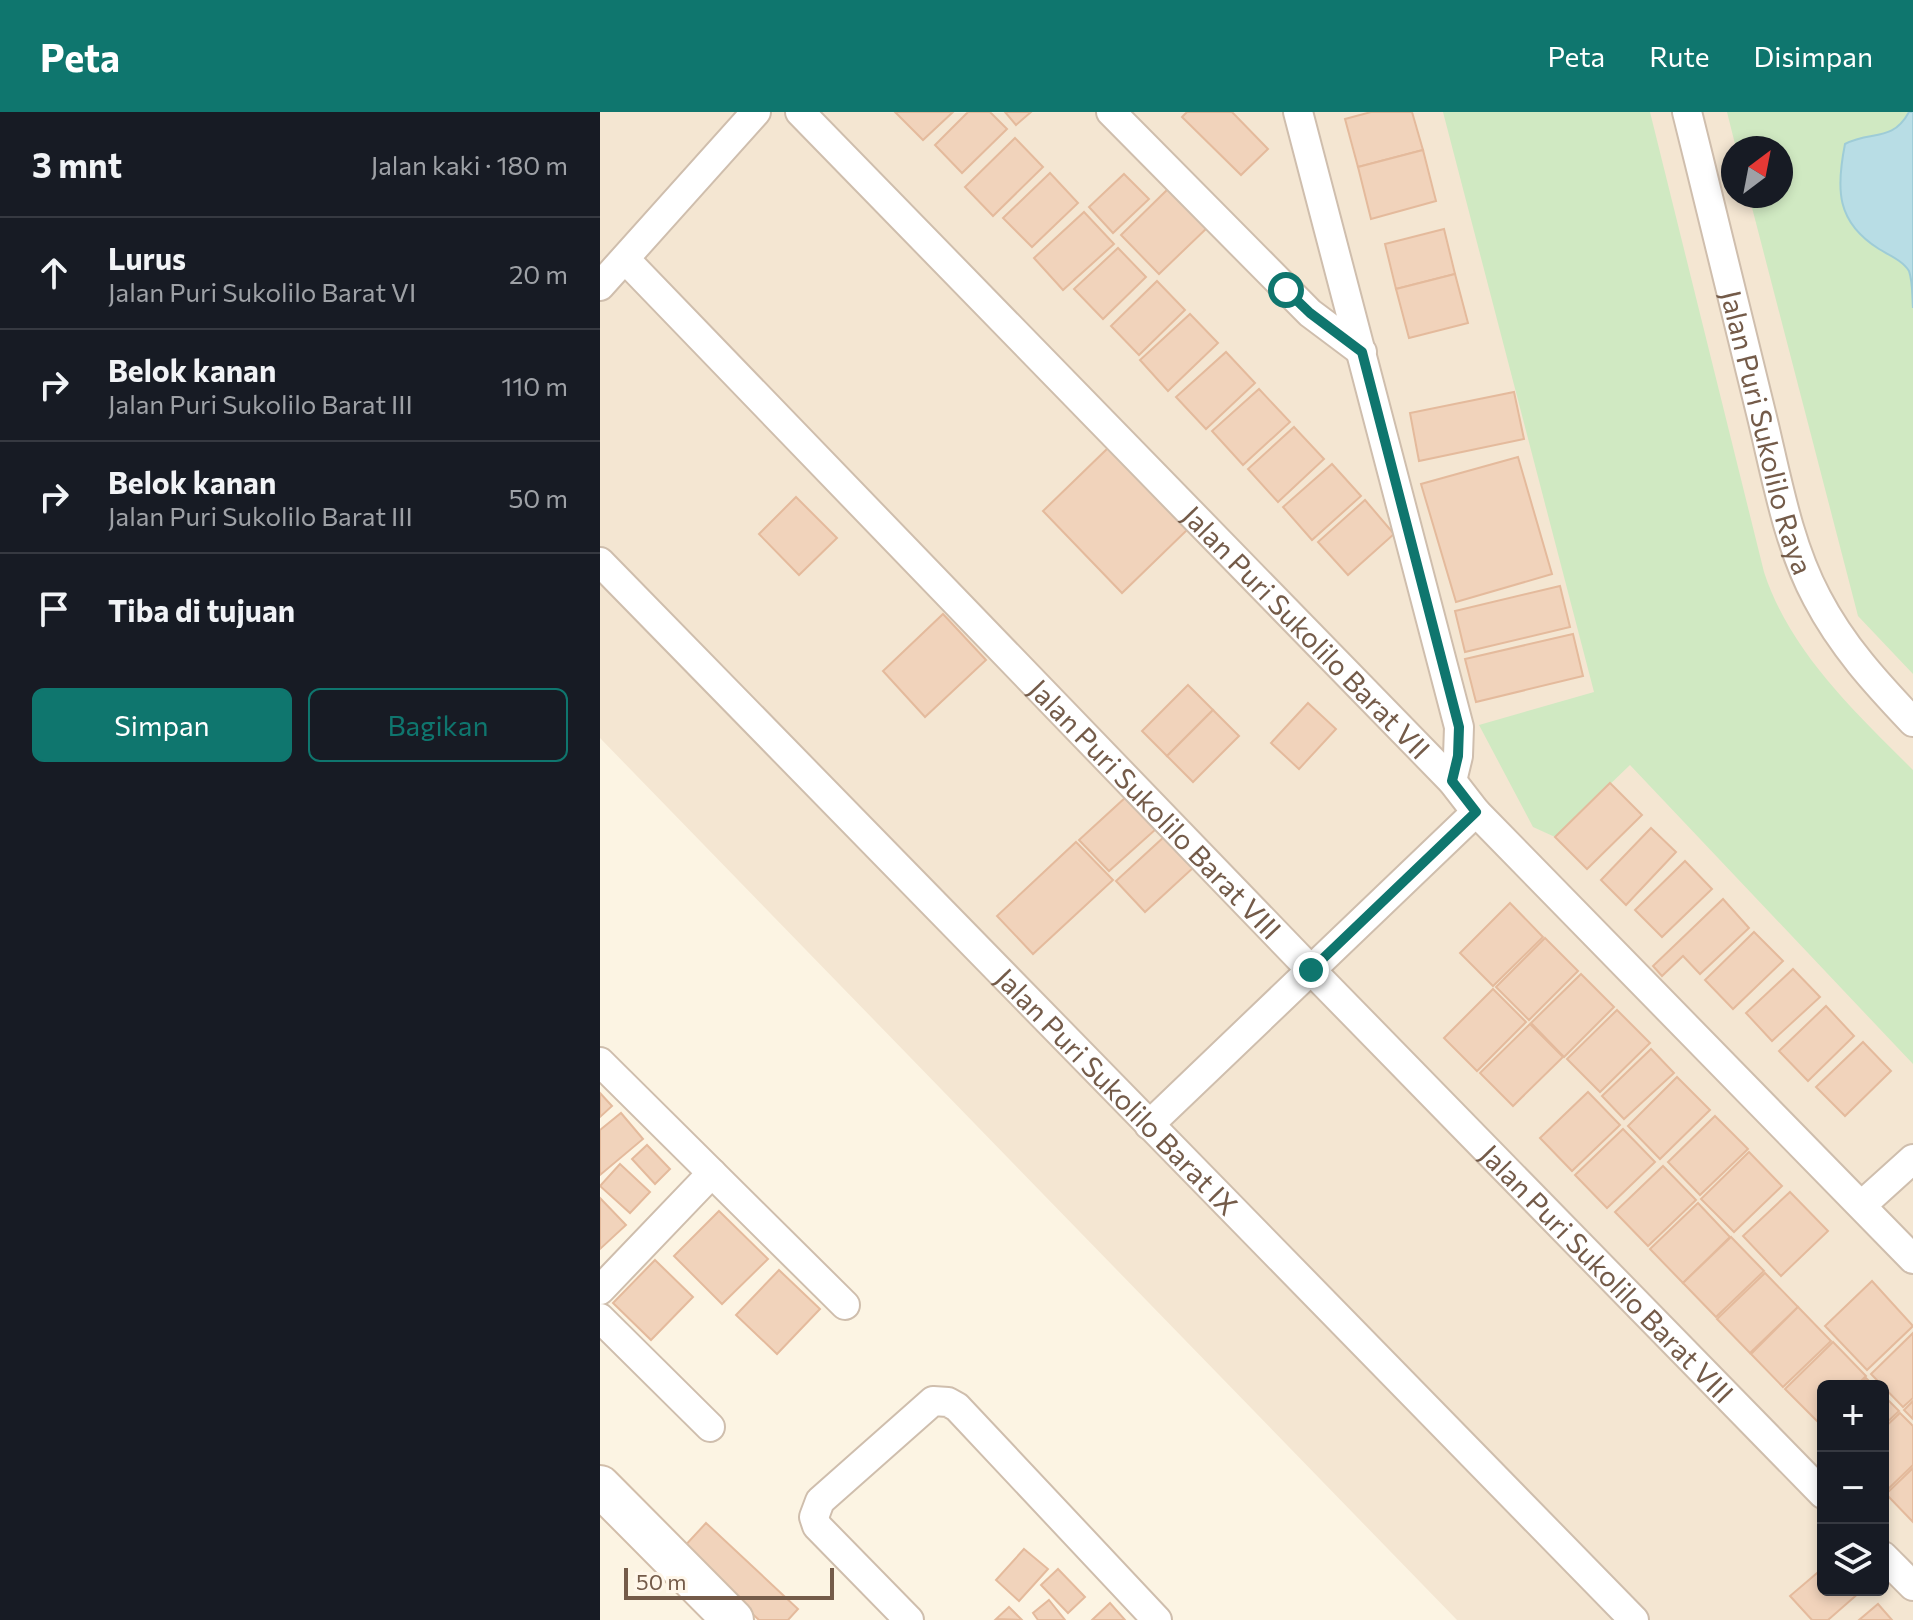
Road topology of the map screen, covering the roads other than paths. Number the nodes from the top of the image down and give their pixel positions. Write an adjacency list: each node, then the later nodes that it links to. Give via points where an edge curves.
1 (756, 112): 6 (street)
2 (800, 112): 11 (street, Jalan Puri Sukolilo Barat VII)
3 (1111, 112): 8 (street, via 1302,306)
4 (1298, 112): 8 (street)
5 (1687, 112): 10 (street, Jalan Puri Sukolilo Raya, via 1799,557 1836,634)
6 (625, 259): 7 (street); 13 (street, Jalan Puri Sukolilo Barat VIII)
7 (600, 286)
8 (1362, 352): 11 (street, via 1459,727)
9 (600, 562): 15 (street, Jalan Puri Sukolilo Barat IX)
10 (1913, 722)
11 (1452, 781): 12 (street, Jalan Puri Sukolilo Barat VII)
12 (1476, 812): 13 (street); 18 (street, Jalan Puri Sukolilo Barat VII)
13 (1311, 970): 15 (street); 23 (street, Jalan Puri Sukolilo Barat VIII)
14 (600, 1062): 17 (street)
15 (1149, 1125): 30 (street, Jalan Puri Sukolilo Barat IX)
16 (1913, 1159): 18 (street)
17 (712, 1173): 19 (street); 20 (street)
18 (1892, 1230)
19 (600, 1290)
20 (845, 1305)
21 (600, 1318): 22 (street)
22 (710, 1427)
23 (1817, 1488)
24 (604, 1498): 27 (main road)
25 (1889, 1562): 26 (street)
26 (1913, 1586)
27 (733, 1620)
28 (909, 1620): 29 (street, via 814,1517 820,1501 933,1401 957,1407)
29 (1157, 1620)
30 (1634, 1620)

